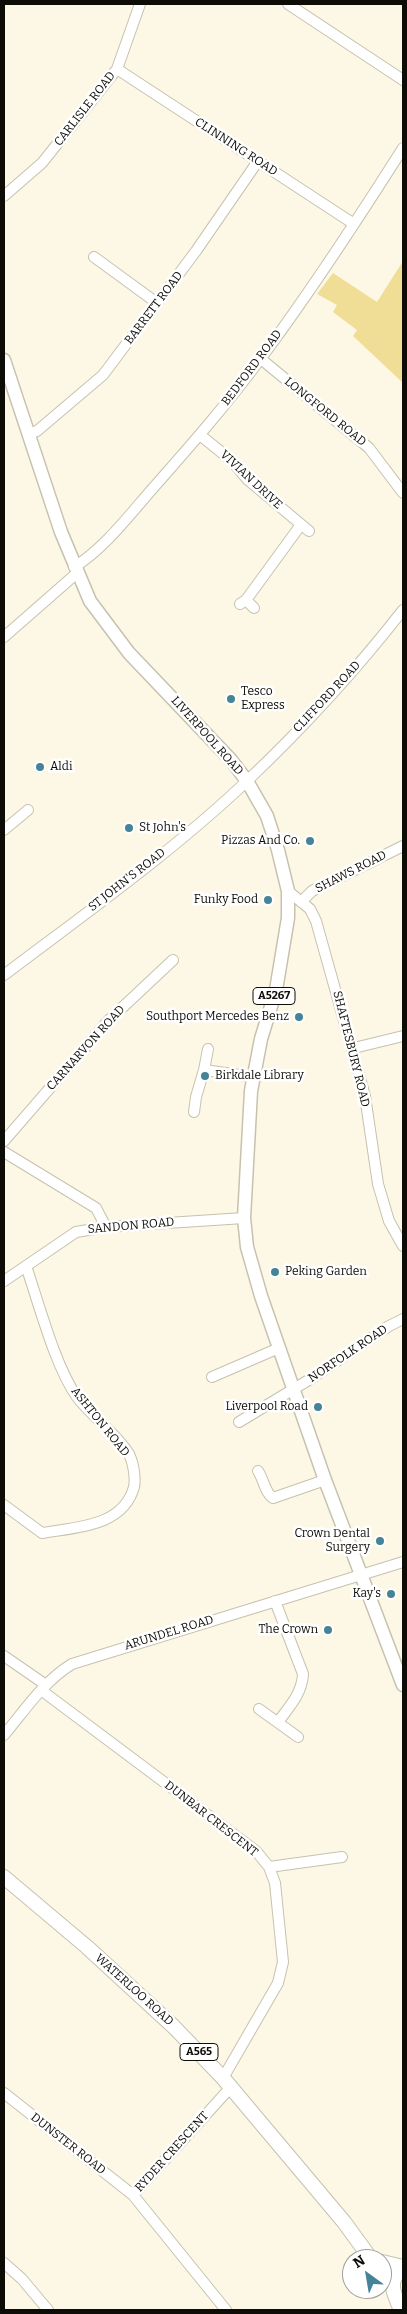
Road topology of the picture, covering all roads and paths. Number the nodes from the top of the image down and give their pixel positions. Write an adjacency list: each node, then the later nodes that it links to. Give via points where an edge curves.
1 (140, 4): 3 (street, CARLISLE ROAD)
2 (288, 4): 4 (street)
3 (117, 69): 6 (street, CLINNING ROAD); 7 (street, CARLISLE ROAD, via 42,163)
4 (403, 80)
5 (403, 148): 8 (street, BEDFORD ROAD)
6 (258, 162): 8 (street, CLINNING ROAD); 10 (street, BARRETT ROAD)
7 (4, 196)
8 (354, 224): 11 (street, BEDFORD ROAD)
9 (94, 256): 10 (street)
10 (157, 304): 13 (street, BARRETT ROAD, via 103,375 37,431)
11 (261, 359): 14 (street, BEDFORD ROAD); 15 (street, LONGFORD ROAD, via 369,448)
12 (4, 360): 13 (main road, LIVERPOOL ROAD / A5267)
13 (28, 434): 16 (main road, LIVERPOOL ROAD / A5267)
14 (200, 435): 16 (street, BEDFORD ROAD); 17 (street, VIVIAN DRIVE, via 305,529 243,602)
15 (403, 493)
16 (76, 570): 19 (street, BEDFORD ROAD); 20 (main road, LIVERPOOL ROAD / A5267, via 90,601 129,653)
17 (254, 608)
18 (403, 610): 20 (street, CLIFFORD ROAD, via 323,703)
19 (4, 637)
20 (247, 781): 24 (main road, LIVERPOOL ROAD / A5267, via 267,816); 27 (street, ST JOHN'S ROAD, via 126,882)
21 (28, 810): 22 (street)
22 (4, 830)
23 (403, 846): 25 (street, SHAWS ROAD, via 312,891)
24 (288, 891): 25 (street, SHAFTESBURY ROAD); 32 (main road, LIVERPOOL ROAD / A5267, via 288,918 277,986 261,1039)
25 (301, 902): 29 (street, SHAFTESBURY ROAD, via 310,909 316,921)
26 (173, 960): 34 (street, CARNARVON ROAD, via 108,1021)
27 (4, 975)
28 (403, 1036): 29 (street)
29 (354, 1048): 38 (street, SHAFTESBURY ROAD, via 378,1184 389,1221)
30 (208, 1049): 31 (street)
31 (204, 1070): 32 (street); 33 (street)
32 (254, 1078): 36 (main road, LIVERPOOL ROAD / A5267)
33 (194, 1112)
34 (4, 1141)
35 (4, 1152): 37 (street, via 96,1208)
36 (244, 1218): 37 (street, SANDON ROAD); 42 (main road, LIVERPOOL ROAD / A5267, via 252,1268)
37 (106, 1227): 39 (street, SANDON ROAD, via 76,1232)
38 (403, 1246)
39 (26, 1266): 40 (street, SANDON ROAD); 48 (street, ASHTON ROAD, via 63,1373 77,1397 129,1454 136,1480 131,1496 121,1510 106,1520 73,1528 42,1533)
40 (4, 1281)
41 (403, 1319): 44 (street, NORFOLK ROAD)
42 (279, 1348): 43 (street); 44 (main road, LIVERPOOL ROAD / A5267)
43 (212, 1377)
44 (294, 1390): 45 (street, NORFOLK ROAD); 47 (main road, LIVERPOOL ROAD / A5267)
45 (239, 1422)
46 (258, 1471): 47 (street, via 268,1495 273,1498)
47 (325, 1480): 50 (main road, LIVERPOOL ROAD / A5267)
48 (4, 1505)
49 (403, 1562): 50 (street, ARUNDEL ROAD)
50 (361, 1574): 51 (street, ARUNDEL ROAD); 53 (main road, LIVERPOOL ROAD / A5267)
51 (275, 1600): 54 (street, ARUNDEL ROAD, via 72,1664); 56 (street, via 302,1674 298,1696)
52 (4, 1656): 54 (street, DUNBAR CRESCENT)
53 (403, 1685)
54 (43, 1688): 57 (street, ARUNDEL ROAD); 60 (street, DUNBAR CRESCENT, via 256,1851)
55 (259, 1709): 56 (street)
56 (278, 1722): 58 (street)
57 (4, 1735)
58 (298, 1737)
59 (342, 1857): 60 (street)
60 (269, 1867): 62 (street, DUNBAR CRESCENT, via 275,1883 283,1962 278,1983)
61 (4, 1877): 62 (highway, WATERLOO ROAD / A565, via 174,2027)
62 (227, 2083): 64 (street, RYDER CRESCENT); 65 (highway, WATERLOO ROAD / A565)
63 (4, 2093): 64 (street, DUNSTER ROAD)
64 (133, 2195): 70 (street, RYDER CRESCENT)
65 (366, 2249)
66 (4, 2263): 69 (street)
67 (403, 2268): 68 (highway, via 394,2276)
68 (392, 2291): 71 (highway)
69 (48, 2310)
70 (226, 2310)
71 (401, 2310)

